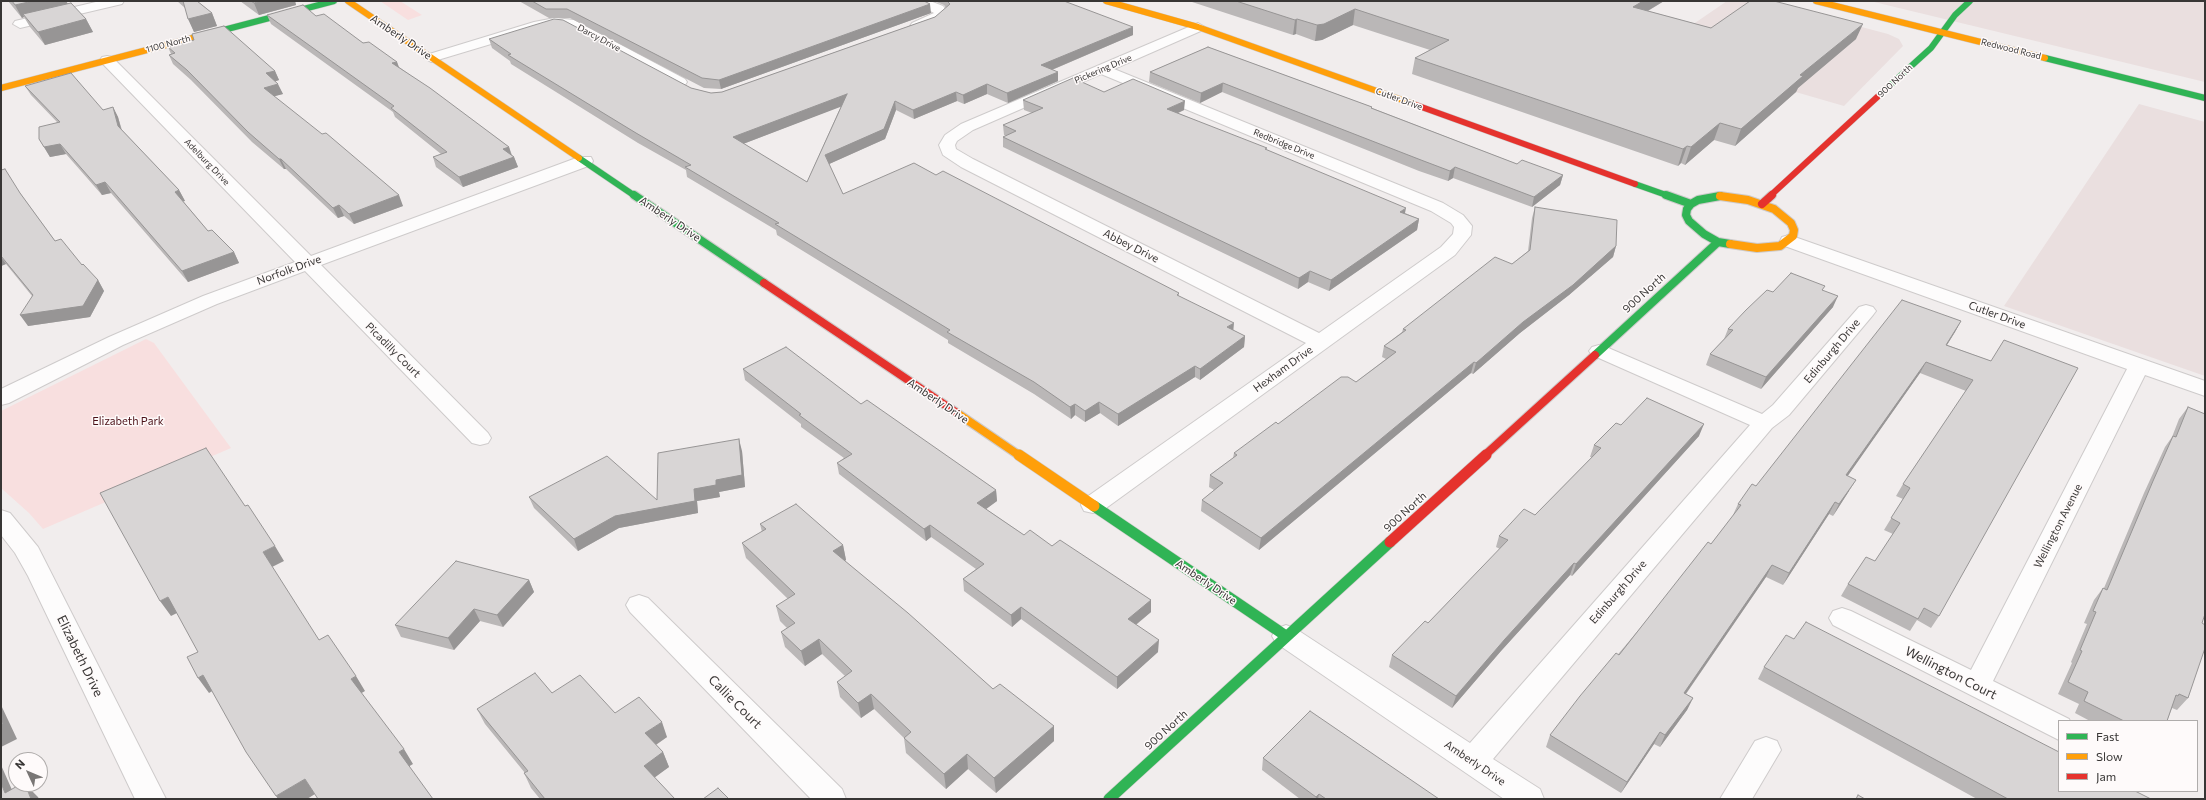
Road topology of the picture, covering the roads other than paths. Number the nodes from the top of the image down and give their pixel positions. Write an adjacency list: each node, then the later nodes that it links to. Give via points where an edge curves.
1 (334, 1): 13 (street, 1100 North)
2 (348, 1): 12 (street, Amberly Drive)
3 (919, 1): 10 (street, via 938,9 942,14 936,19)
4 (1106, 1): 9 (street, Cutler Drive)
5 (1816, 1): 11 (street, Redwood Road)
6 (1970, 1): 11 (street, 900 North)
7 (109, 2): 8 (street)
8 (20, 24)
9 (1198, 27): 14 (street, Pickering Drive); 20 (street, Cutler Drive)
10 (901, 32)
11 (1942, 32): 17 (street, Redwood Road); 21 (street, 900 North, via 1931,48)
12 (431, 58): 16 (street, Darcy Drive, via 539,25 569,23); 19 (street, Amberly Drive)
13 (107, 60): 15 (street, 1100 North); 25 (street, Adelburg Drive)
14 (1101, 70): 18 (street, Pickering Drive, via 967,127 951,138); 22 (street, Redbridge Drive, via 1437,207 1457,219)
15 (1, 88)
16 (693, 90)
17 (2205, 98)
18 (947, 145): 27 (street, Abbey Drive, via 950,151 967,163)
19 (584, 161): 25 (street, Norfolk Drive); 34 (street, Amberly Drive)
20 (1691, 204): 21 (street, via 1720,196); 24 (street, via 1686,215 1689,221 1695,228)
21 (1762, 204): 23 (street, via 1774,209 1791,223 1794,230)
22 (1463, 226): 27 (street, Hexham Drive, via 1462,235 1448,251)
23 (1789, 241): 24 (street, via 1780,246 1757,248); 29 (street, Cutler Drive)
24 (1718, 242): 28 (street, 900 North)
25 (306, 263): 31 (street, Norfolk Drive, via 162,319); 33 (street, Picadilly Court)
26 (1866, 311): 32 (street, Edinburgh Drive, via 1781,410)
27 (1320, 342): 34 (street, Hexham Drive)
28 (1599, 351): 32 (street); 38 (street, 900 North)
29 (2139, 366): 30 (street, Cutler Drive); 39 (street, Wellington Avenue)
30 (2205, 389)
31 (1, 398)
32 (1764, 423): 42 (street, Edinburgh Drive)
33 (480, 438)
34 (1093, 505): 38 (street, Amberly Drive)
35 (1, 519): 43 (street, Elizabeth Drive, via 25,547 41,576)
36 (639, 605): 44 (street, Callie Court)
37 (1842, 618): 39 (street, Wellington Court)
38 (1286, 636): 42 (street, Amberly Drive); 45 (street, 900 North)
39 (1977, 686): 40 (street, Wellington Court)
40 (2058, 727)
41 (1766, 750): 47 (street)
42 (1473, 761): 46 (street, Amberly Drive)
43 (151, 799)
44 (830, 799)
45 (1109, 799)
46 (1530, 799)
47 (1735, 799)

